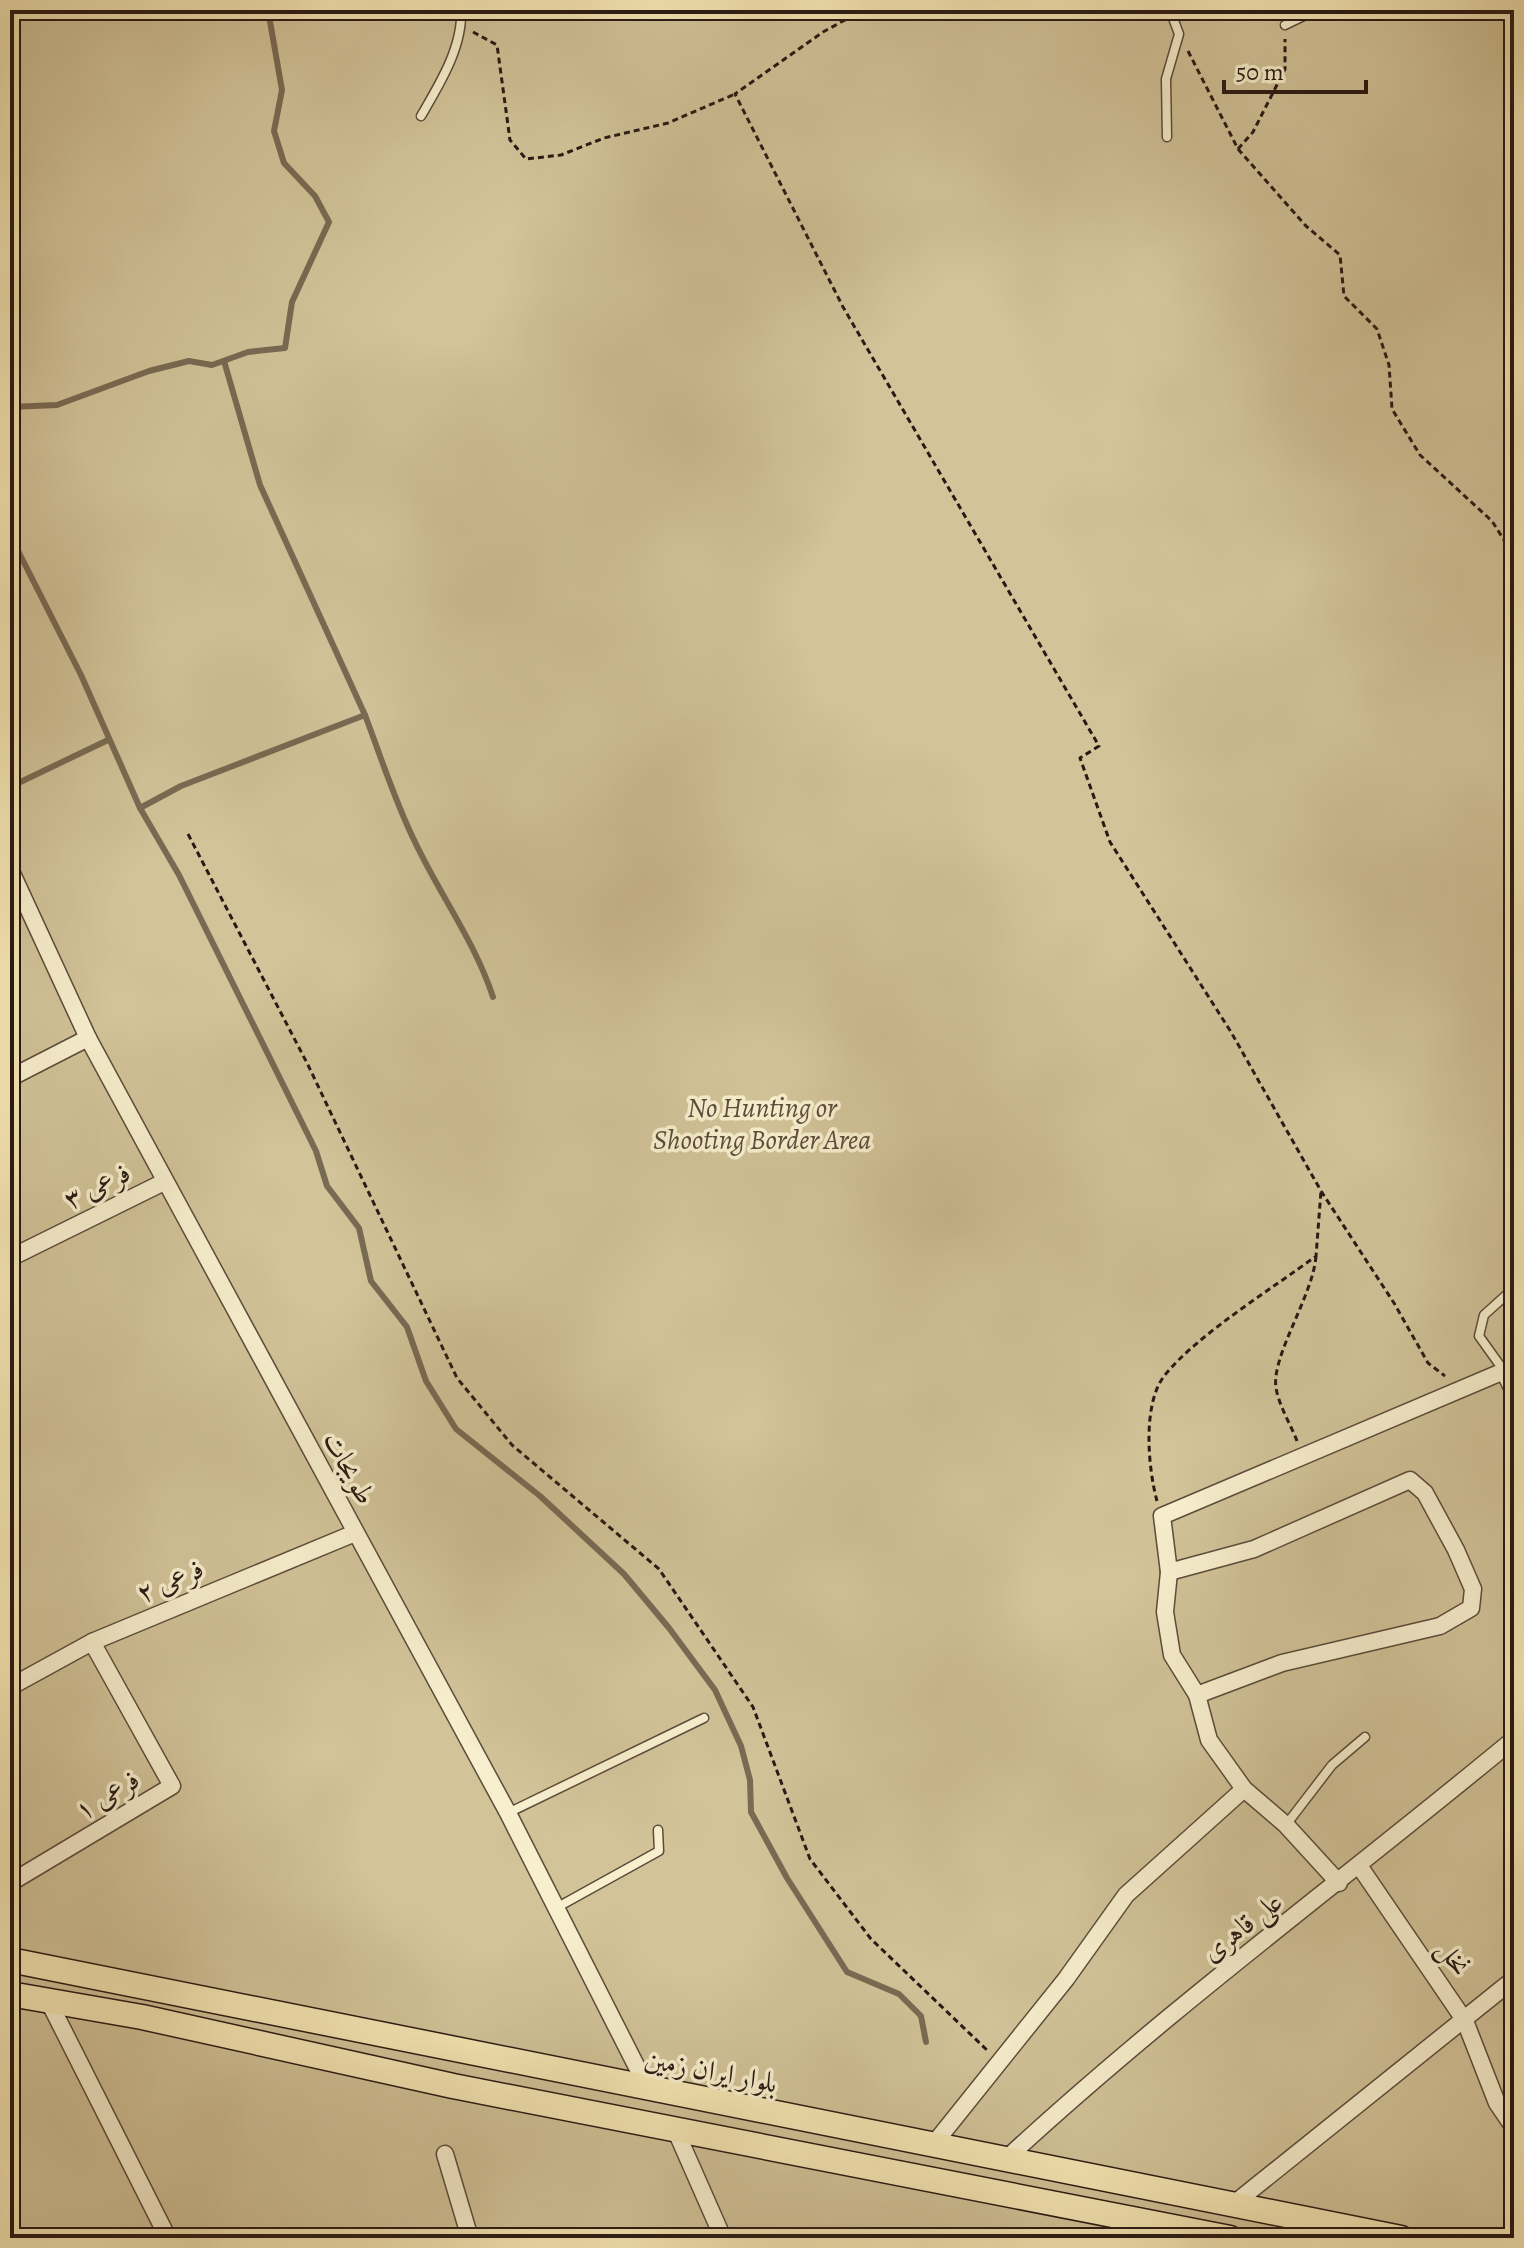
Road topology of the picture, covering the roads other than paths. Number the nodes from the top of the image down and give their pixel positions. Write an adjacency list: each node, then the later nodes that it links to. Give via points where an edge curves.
1 (461, 10): 5 (lane, via 462,26)
2 (1170, 10): 6 (lane, via 1179,34 1166,79)
3 (1316, 10): 4 (lane)
4 (1285, 25)
5 (421, 116)
6 (1167, 137)
7 (10, 869): 8 (street, طویجات)
8 (88, 1038): 9 (street); 10 (street, طویجات)
9 (10, 1078)
10 (164, 1182): 11 (street, فرعی ۳); 15 (street, طویجات)
11 (10, 1258)
12 (1514, 1288): 13 (lane, via 1484,1315 1479,1336)
13 (1504, 1371): 14 (street); 16 (street, via 1162,1516)
14 (1514, 1392)
15 (355, 1533): 17 (street, فرعی ۲); 24 (street, طویجات)
16 (1169, 1572): 19 (street, via 1165,1612 1172,1655); 19 (street, via 1254,1549 1410,1480 1425,1493 1473,1589 1471,1608 1440,1626 1282,1663)
17 (92, 1642): 18 (street, فرعی ۲); 28 (street, فرعی ۱, via 172,1786)
18 (10, 1687)
19 (1197, 1695): 23 (street, via 1209,1740)
20 (704, 1718): 24 (lane)
21 (1365, 1737): 25 (lane, via 1332,1765)
22 (1514, 1739): 27 (street, علی قاهری)
23 (1244, 1789): 25 (street); 39 (street, via 1126,1895)
24 (508, 1813): 30 (street, طویجات)
25 (1286, 1825): 29 (street)
26 (658, 1830): 30 (lane, via 659,1851)
27 (1360, 1867): 29 (street, علی قاهری); 35 (street, نخل)
28 (10, 1883)
29 (1339, 1883): 41 (street, علی قاهری, via 1102,2070)
30 (556, 1908): 36 (street, طویجات)
31 (10, 1960): 36 (main road, بلوار ایران زمین)
32 (1514, 1979): 35 (street)
33 (10, 1994): 34 (main road)
34 (49, 2002): 38 (main road); 43 (street)
35 (1465, 2021): 37 (street, نخل, via 1497,2103); 42 (street)
36 (648, 2089): 39 (main road, بلوار ایران زمین)
37 (1514, 2128)
38 (675, 2129): 45 (street); 46 (main road)
39 (933, 2145): 41 (main road, بلوار ایران زمین)
40 (445, 2154): 44 (street)
41 (1006, 2159): 42 (main road, بلوار ایران زمین)
42 (1235, 2203): 47 (main road, بلوار ایران زمین)
43 (168, 2238)
44 (470, 2238)
45 (723, 2238)
46 (1230, 2238)
47 (1401, 2238)

